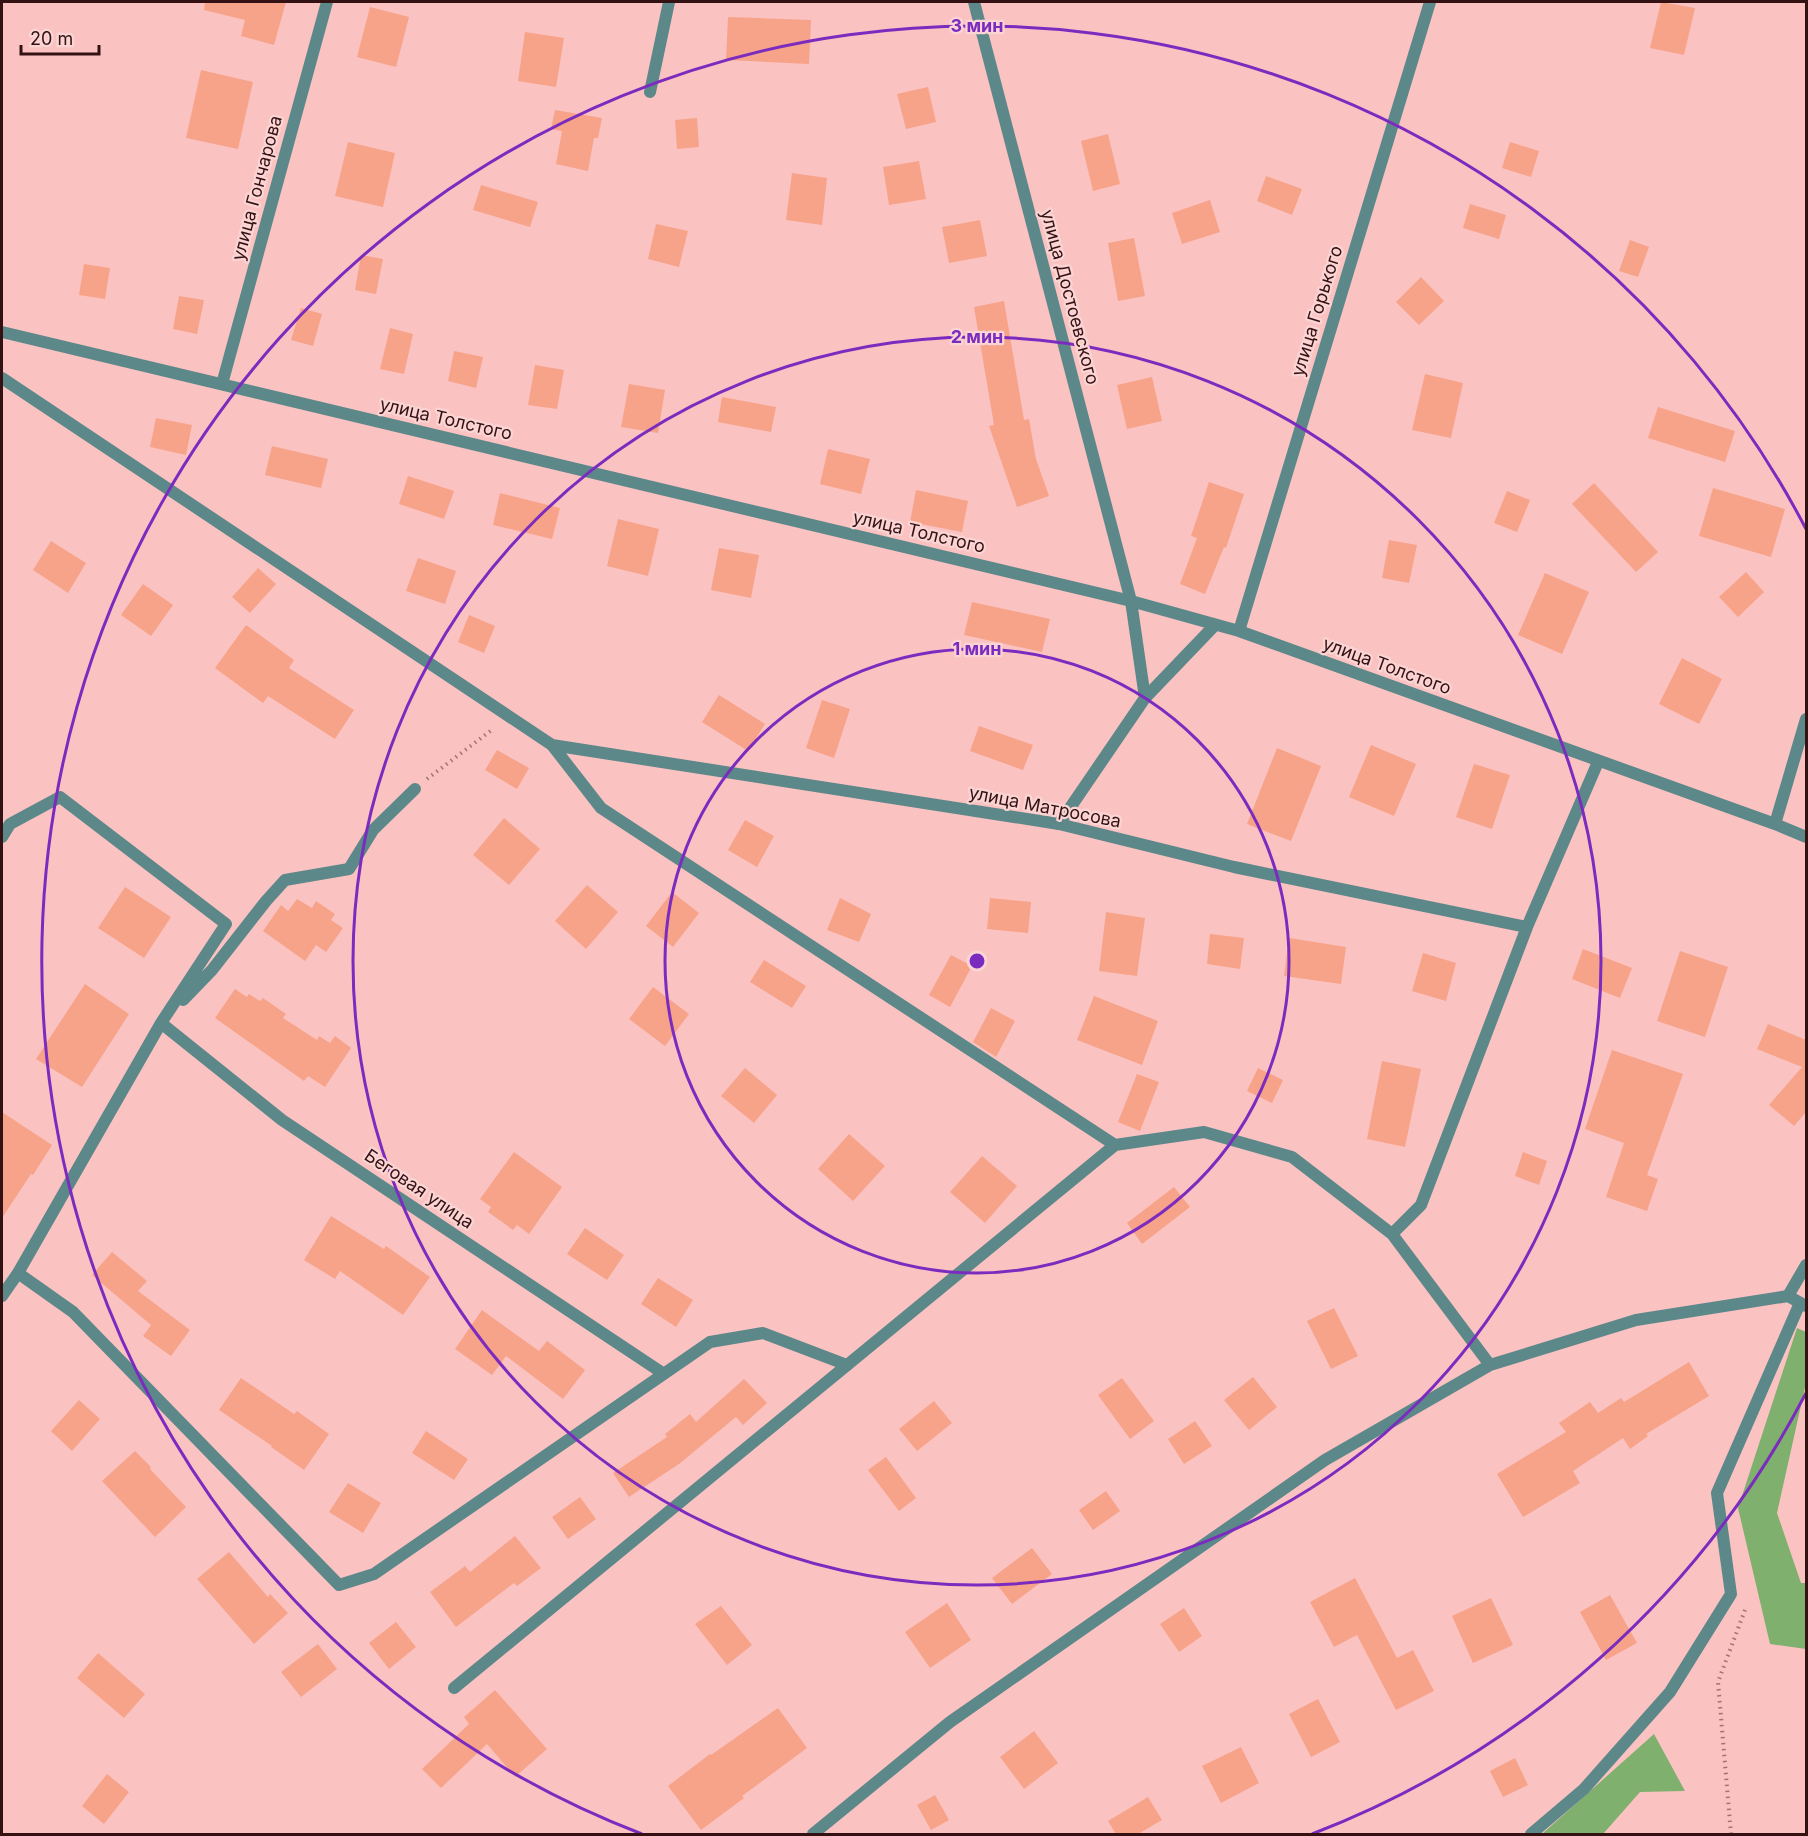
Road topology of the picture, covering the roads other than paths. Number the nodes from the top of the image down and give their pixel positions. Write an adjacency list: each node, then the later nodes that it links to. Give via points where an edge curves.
1 (327, 2): 8 (street, улица Гончарова)
2 (669, 2): 5 (street)
3 (974, 2): 9 (street, улица Достоевского)
4 (1430, 2): 11 (street, улица Горького)
5 (650, 92)
6 (2, 332): 8 (street, улица Толстого)
7 (2, 378): 14 (street)
8 (222, 384): 9 (street, улица Толстого)
9 (1131, 601): 10 (street, улица Толстого); 12 (street, улица Достоевского)
10 (1215, 625): 11 (street, улица Толстого); 12 (street)
11 (1239, 630): 15 (street, улица Толстого)
12 (1145, 698): 17 (street)
13 (1806, 719): 18 (street)
14 (552, 745): 17 (street, улица Матросова); 23 (street, via 601,808)
15 (1598, 762): 18 (street, улица Толстого); 21 (street)
16 (415, 789): 22 (street, via 373,830 349,869 285,880 212,970)
17 (1059, 824): 21 (street, улица Матросова, via 1234,867)
18 (1775, 824): 20 (street, улица Толстого)
19 (2, 837): 22 (street, via 10,824 60,797 226,924)
20 (1806, 837)
21 (1527, 927): 24 (street, via 1421,1205)
22 (161, 1023): 26 (street); 32 (street, Беговая улица, via 282,1120)
23 (1115, 1145): 24 (street, via 1204,1132 1292,1157); 30 (street)
24 (1392, 1234): 31 (street)
25 (1806, 1265): 28 (street)
26 (18, 1273): 27 (street); 32 (street, via 73,1312 339,1585 374,1574)
27 (2, 1296)
28 (1788, 1296): 29 (street); 31 (street, via 1636,1320)
29 (1803, 1304): 35 (street, via 1717,1492 1731,1594 1670,1692 1584,1789)
30 (847, 1365): 32 (street, via 763,1333 710,1342); 33 (street)
31 (1490, 1365): 34 (street, via 1325,1460 950,1722)
32 (664, 1374)
33 (454, 1688)
34 (813, 1834)
35 (1531, 1834)

